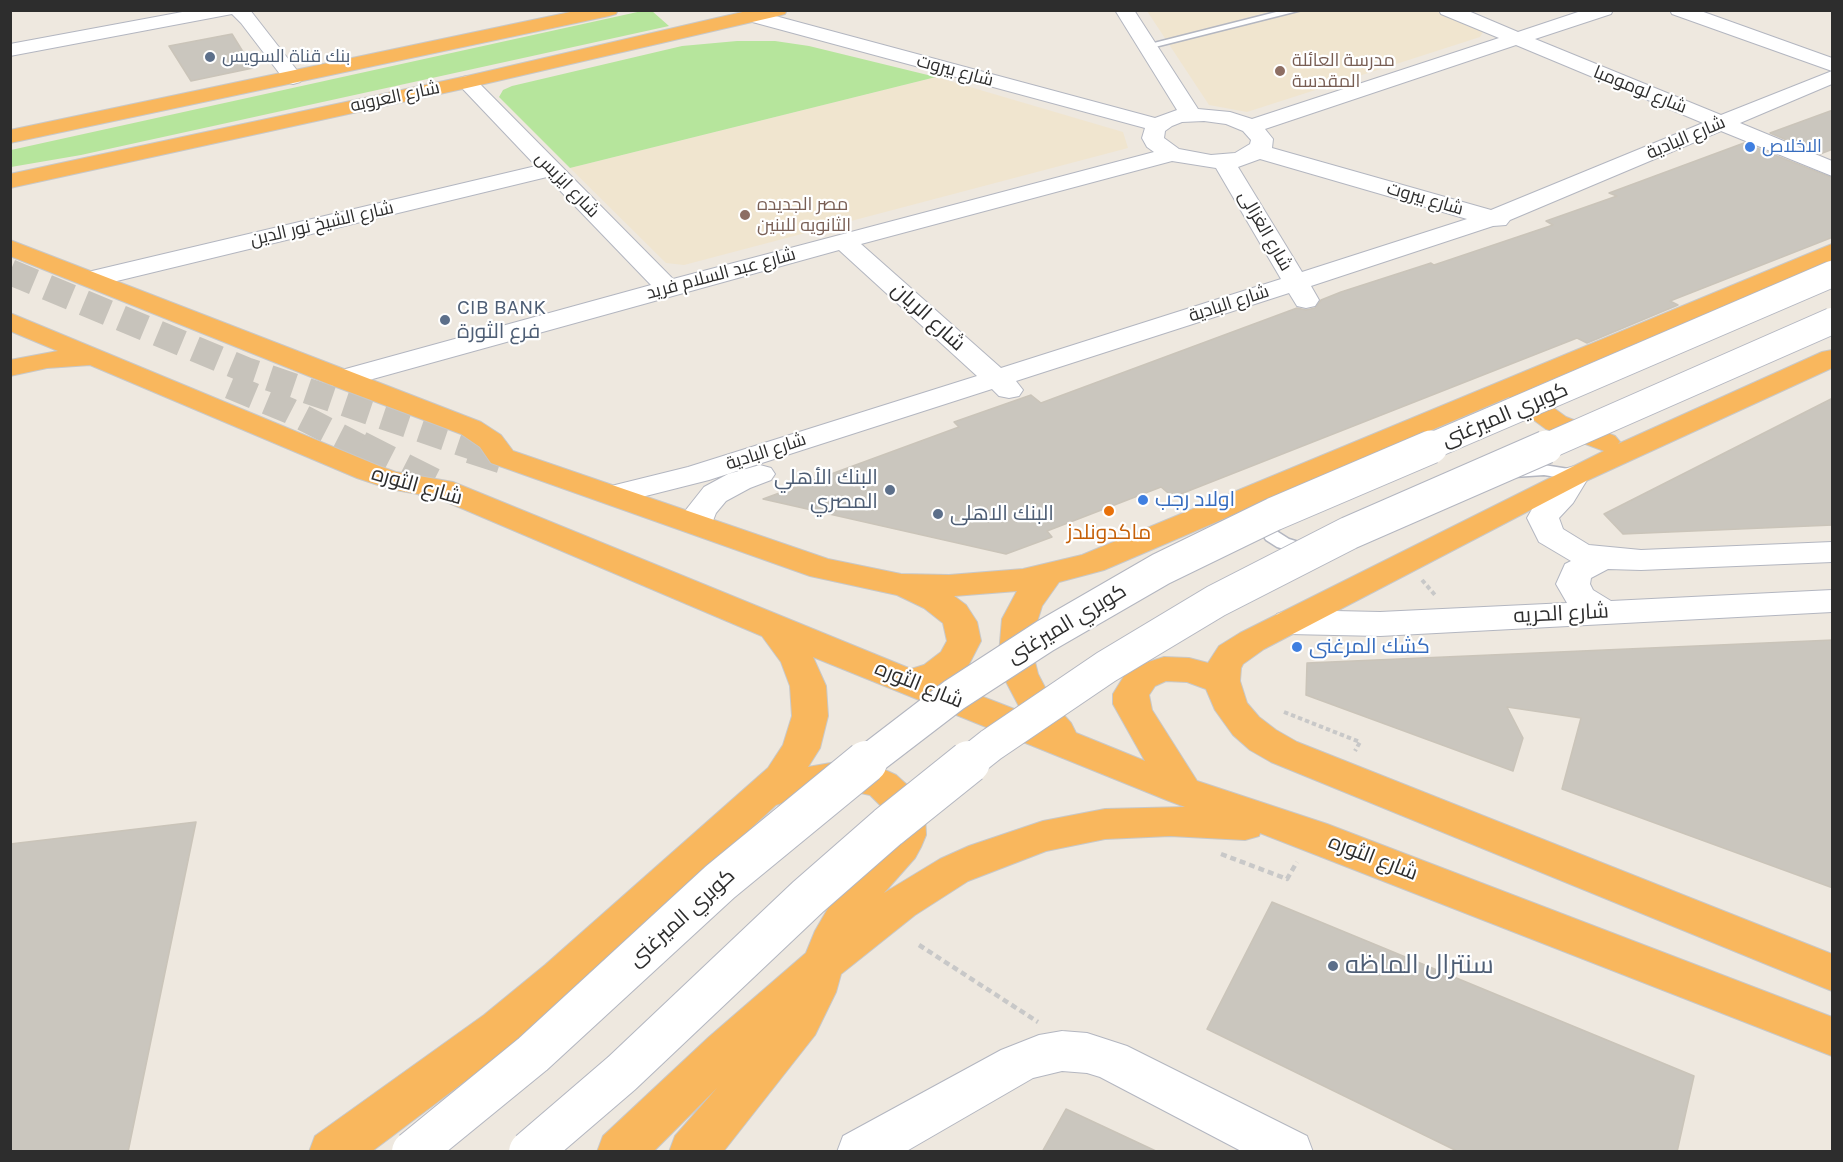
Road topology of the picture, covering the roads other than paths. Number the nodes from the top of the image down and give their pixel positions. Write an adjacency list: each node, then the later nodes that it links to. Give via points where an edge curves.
1 (226, 10): 14 (street)
2 (238, 10): 17 (street)
3 (609, 10): 10 (highway, شارع العروبه)
4 (778, 10): 11 (highway, شارع العروبه)
5 (1124, 10): 13 (street)
6 (1298, 10): 13 (lane)
7 (1448, 10): 12 (street, شارع لومومبا)
8 (1604, 10): 12 (street)
9 (1679, 10): 15 (street)
10 (590, 13): 17 (highway, شارع العروبه)
11 (752, 16): 18 (highway, شارع العروبه); 21 (street, شارع بيروت)
12 (1515, 39): 22 (street); 23 (street, شارع لومومبا)
13 (1147, 46): 20 (street)
14 (10, 50)
15 (1833, 65)
16 (1833, 77): 23 (street, شارع البادية)
17 (292, 78): 24 (highway, شارع العروبه)
18 (467, 82): 28 (street, شارع ايزيس); 30 (highway, شارع العروبه)
19 (1833, 92): 23 (street, شارع البادية)
20 (1191, 115): 21 (street); 22 (street, via 1217,116)
21 (1158, 125): 26 (street, via 1153,133 1155,142)
22 (1251, 126): 25 (street, via 1262,139)
23 (1732, 127): 29 (street, شارع لومومبا); 31 (street, شارع البادية); 32 (street, شارع البادية)
24 (10, 137)
25 (1258, 151): 27 (street); 31 (street, شارع بيروت)
26 (1172, 154): 27 (street); 33 (street, شارع عبد السلام فريد)
27 (1224, 162): 39 (street, شارع الغزالى)
28 (552, 169): 37 (street, شارع الشيخ نور الدين); 38 (street, شارع ايزيس)
29 (1833, 169)
30 (10, 181)
31 (1493, 218): 32 (street, شارع بيروت); 39 (street, شارع البادية)
32 (1524, 227): 39 (street, شارع البادية, via 1475,246)
33 (843, 241): 38 (street, شارع عبد السلام فريد); 47 (street, شارع الريان)
34 (10, 247): 37 (highway)
35 (1833, 251): 46 (highway)
36 (1833, 274): 72 (street, كوبري الميرغنى, bridge, via 1274,514 1161,569 1045,636 954,695 825,793 714,888 526,1061)
37 (92, 279): 45 (highway)
38 (668, 288): 45 (street, شارع عبد السلام فريد)
39 (1301, 291): 47 (street, شارع البادية)
40 (1833, 321): 73 (street, bridge, via 1349,533 1216,601 1106,667 991,745 888,827 622,1073)
41 (12, 323): 42 (highway, شارع الثوره)
42 (93, 356): 44 (highway); 60 (highway, شارع الثوره, via 368,472 442,489)
43 (1833, 358): 49 (highway)
44 (10, 368)
45 (341, 379): 51 (highway, via 471,428 491,441 502,457)
46 (1514, 385): 48 (highway); 49 (highway, via 1530,404 1556,423)
47 (1004, 386): 51 (street, شارع البادية); 52 (street, شارع البادية, via 739,481 710,499)
48 (1482, 398): 50 (lane, via 1467,417 1275,502 1263,517 1265,527 1272,536 1297,549 1327,550 1502,474 1544,470); 55 (highway, via 1092,563)
49 (1631, 450): 50 (highway)
50 (1575, 475): 54 (street, via 1562,496 1547,509 1544,524 1550,535 1568,548); 59 (highway)
51 (614, 495): 52 (highway)
52 (698, 524): 56 (highway, via 822,567)
53 (1833, 552): 54 (street)
54 (1603, 558): 58 (street, via 1577,572 1573,584 1580,597)
55 (1047, 575): 56 (highway, via 974,585); 63 (highway, via 1019,619 1016,654 1020,674 1040,712)
56 (901, 585): 62 (highway, via 946,606 960,622 964,641 955,659 936,674)
57 (1833, 601): 58 (street, شارع الحريه)
58 (1602, 611): 59 (street, شارع الحريه, via 1358,624)
59 (1289, 622): 61 (highway, via 1232,655 1223,667)
60 (774, 627): 62 (highway, شارع الثوره); 65 (highway, via 797,659 808,686 810,716 801,748)
61 (1222, 681): 64 (highway, via 1189,670 1164,669 1142,677 1131,694 1135,713); 68 (highway, via 1233,710 1246,726 1284,752)
62 (910, 682): 63 (highway, شارع الثوره)
63 (1076, 747): 64 (highway, شارع الثوره)
64 (1183, 792): 66 (highway, شارع الثوره)
65 (768, 793): 67 (highway, via 804,782 856,776 883,785 906,812 906,835 901,847 849,907); 71 (highway, via 500,1029)
66 (1285, 826): 67 (highway, via 1137,822 1043,836 983,857 927,885); 69 (highway, شارع الثوره)
67 (824, 963): 70 (highway, via 799,1020); 74 (highway, via 725,1051)
68 (1833, 974)
69 (1833, 1037)
70 (710, 1143)
71 (332, 1152)
72 (413, 1152)
73 (530, 1152)
74 (621, 1152)
75 (860, 1152): 76 (street, via 1017,1064 1062,1051 1111,1060)
76 (1290, 1152)

